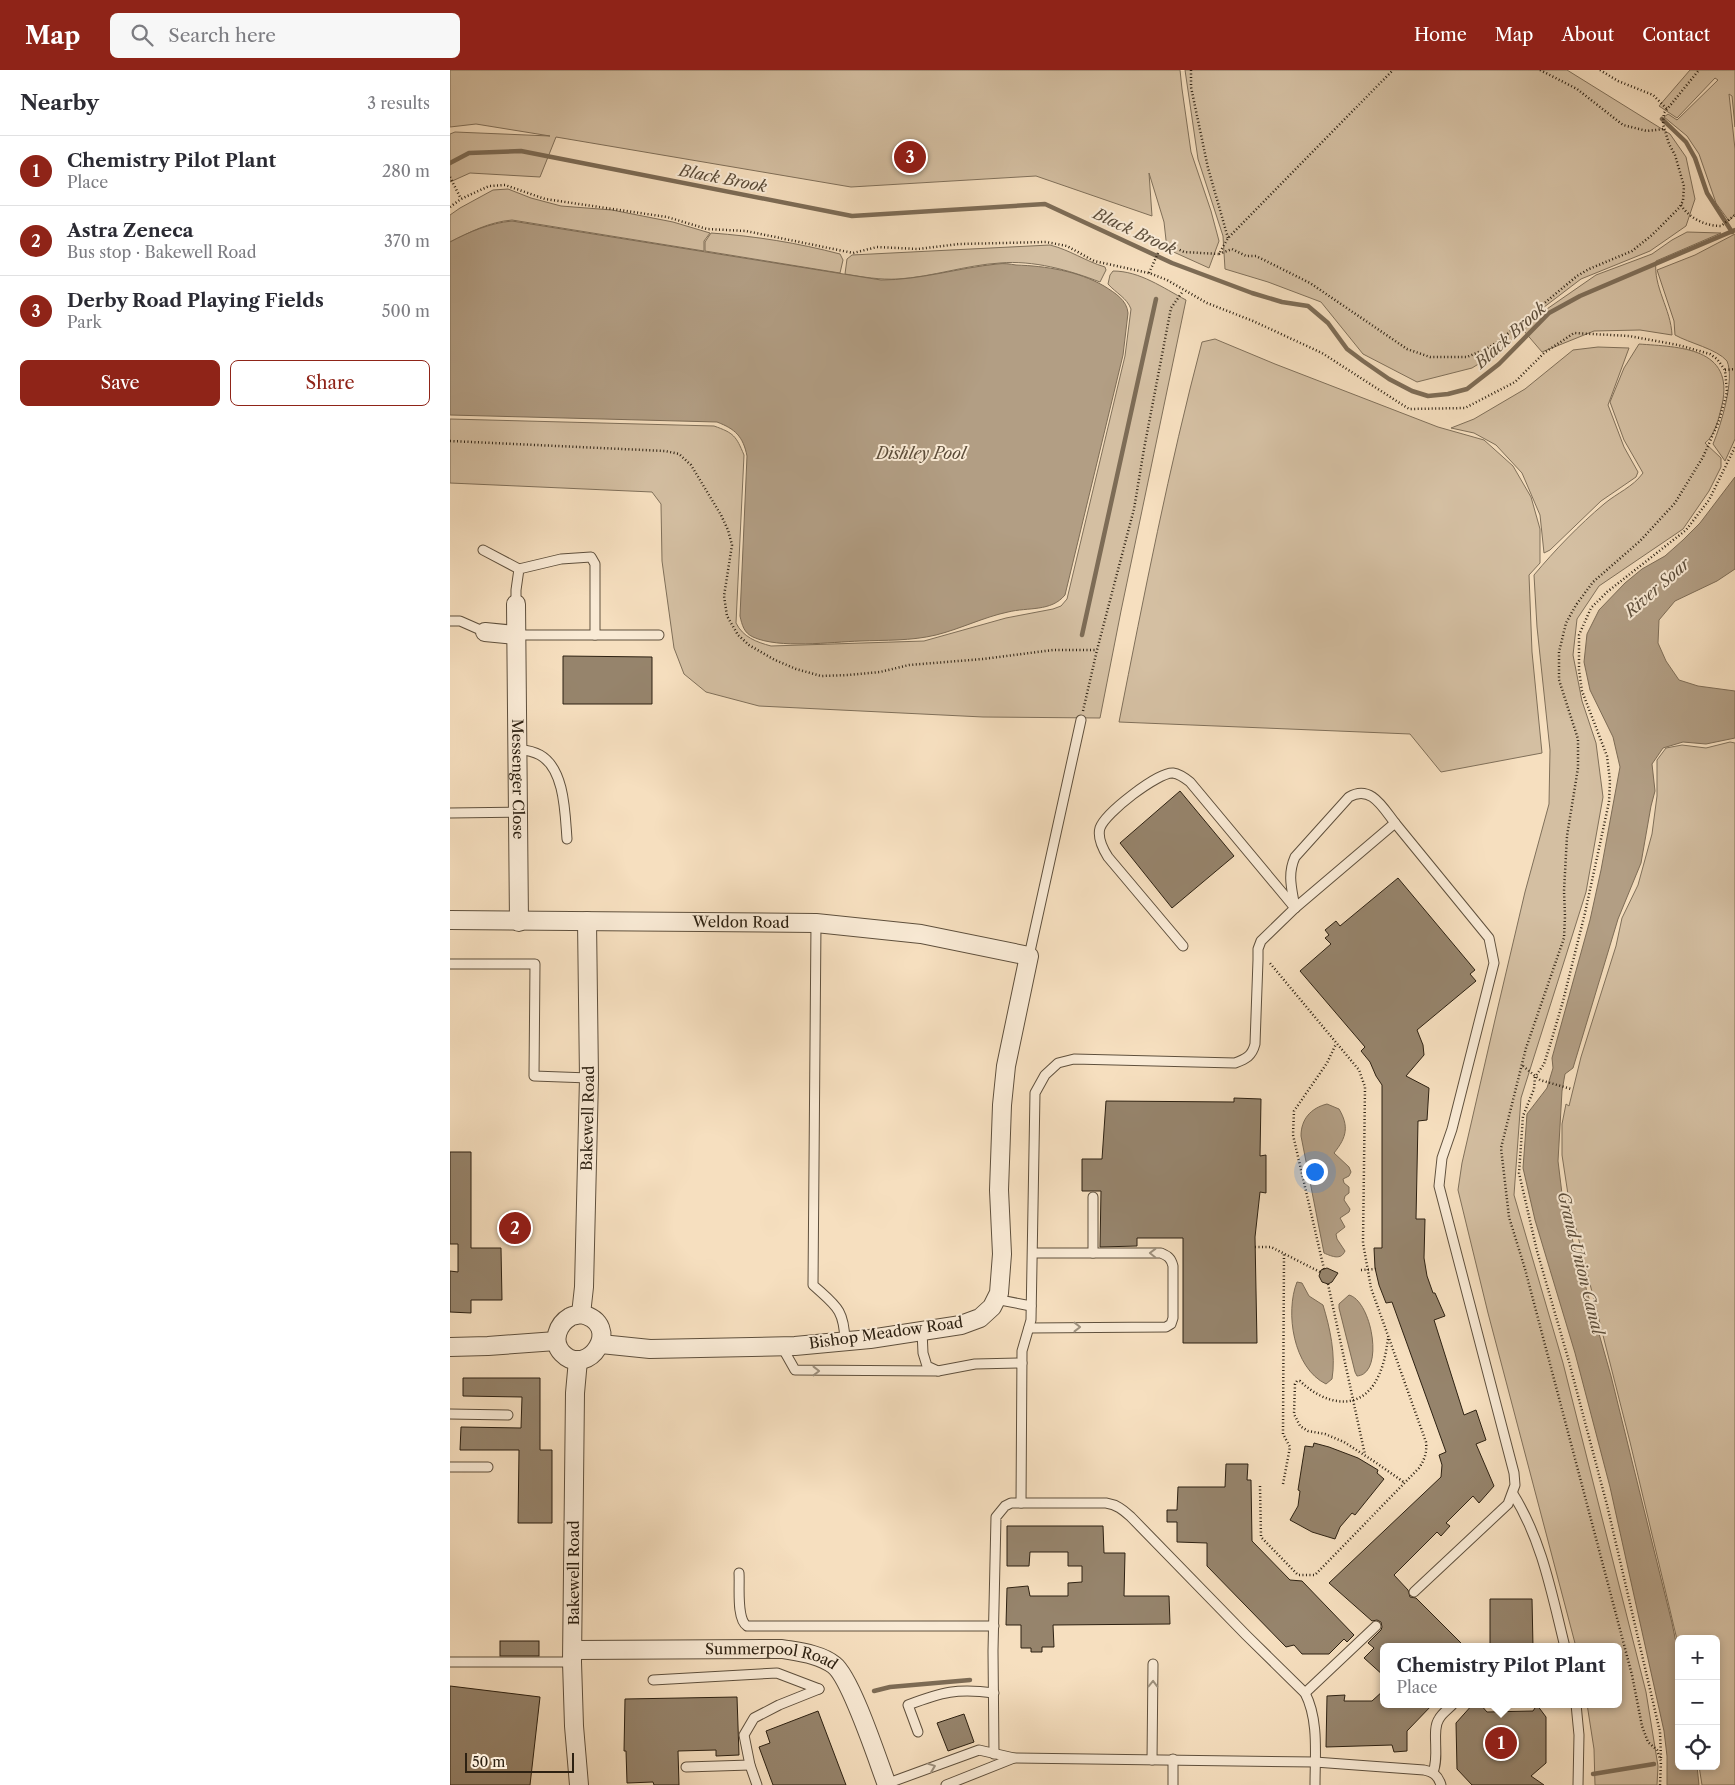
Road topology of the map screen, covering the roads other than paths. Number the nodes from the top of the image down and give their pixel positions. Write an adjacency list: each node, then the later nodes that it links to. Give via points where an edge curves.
1 (483, 550): 2 (lane)
2 (519, 569): 3 (lane); 7 (lane, via 561,559 594,559)
3 (516, 604): 6 (street, Messenger Close)
4 (450, 621): 5 (lane, via 460,621)
5 (486, 632): 6 (street)
6 (516, 635): 7 (lane); 10 (street, Messenger Close)
7 (596, 635): 8 (lane)
8 (659, 635)
9 (1081, 720): 21 (lane)
10 (518, 750): 12 (street, Messenger Close); 14 (lane, via 542,756 557,775)
11 (450, 812): 12 (lane)
12 (519, 812): 18 (street, Messenger Close)
13 (1395, 823): 15 (lane); 15 (lane, via 1364,792 1349,797 1295,856 1290,880); 44 (lane, via 1489,938 1494,963 1442,1158 1439,1186 1514,1473)
14 (567, 838)
15 (1295, 908): 20 (lane, via 1190,782 1182,775 1160,776 1110,815 1100,828 1100,837 1108,857); 25 (lane, via 1258,949 1255,1044 1252,1054 1245,1059 1235,1063 1074,1060 1058,1063 1045,1075 1035,1093)
16 (450, 920): 18 (street, Weldon Road)
17 (587, 921): 18 (street, Weldon Road); 19 (street, Weldon Road); 23 (street, Bakewell Road)
18 (519, 922)
19 (816, 923): 21 (street, Weldon Road, via 921,934); 33 (lane, via 813,1285 840,1310)
20 (1183, 946)
21 (1029, 956): 27 (street, Bishop Meadow Road, via 1006,1066 1002,1105 1001,1274)
22 (450, 964): 23 (lane, via 535,964 534,1076)
23 (589, 1078): 29 (street, Bakewell Road)
24 (1093, 1196): 26 (lane)
25 (1033, 1253): 26 (lane); 28 (lane)
26 (1093, 1253): 30 (lane, one-way to 26, via 1166,1327 1171,1324 1173,1266 1168,1256 1161,1253)
27 (995, 1299): 28 (lane); 31 (street, Bishop Meadow Road, via 992,1307 980,1318 961,1326)
28 (1032, 1306): 30 (lane)
29 (581, 1314): 32 (street, via 571,1316 560,1327); 34 (street, via 590,1316 600,1328)
30 (1029, 1328): 38 (lane)
31 (922, 1331): 33 (street, Bishop Meadow Road); 39 (lane, via 927,1366)
32 (556, 1341): 36 (street); 37 (street, via 562,1354)
33 (845, 1341): 35 (street, Bishop Meadow Road)
34 (601, 1344): 35 (street, Bishop Meadow Road, via 650,1350); 37 (street, via 589,1357)
35 (782, 1346): 39 (lane, one-way to 39, via 795,1370)
36 (450, 1347)
37 (578, 1360): 51 (street, Bakewell Road)
38 (1022, 1363): 39 (lane, via 975,1364); 45 (lane)
39 (938, 1371)
40 (450, 1414): 41 (lane)
41 (508, 1415)
42 (450, 1467): 43 (lane)
43 (488, 1467)
44 (1513, 1494): 47 (lane, via 1508,1504); 50 (lane, via 1537,1542)
45 (1021, 1502): 48 (lane, via 1004,1506 996,1518); 56 (lane, via 1106,1503 1121,1507)
46 (739, 1573): 48 (lane, via 739,1615 747,1626)
47 (1414, 1592)
48 (994, 1626): 55 (lane)
49 (1376, 1626): 56 (lane)
50 (1564, 1643)
51 (573, 1656): 52 (lane); 68 (street, Bakewell Road); 70 (street, Summerpool Road, via 782,1649 812,1655 834,1665 850,1689)
52 (450, 1662)
53 (1153, 1664): 62 (lane, one-way to 53)
54 (653, 1680): 65 (lane, via 777,1673 819,1689 754,1718 744,1736)
55 (994, 1693): 59 (lane, via 952,1691 908,1705); 60 (lane)
56 (1305, 1693): 64 (lane, via 1314,1719)
57 (1449, 1708): 67 (lane, via 1436,1726 1436,1766)
58 (1576, 1708): 75 (lane)
59 (918, 1732)
60 (994, 1754): 61 (lane); 70 (lane, one-way to 60, via 978,1750)
61 (1014, 1758): 62 (lane); 71 (lane)
62 (1152, 1760): 63 (lane)
63 (1173, 1760): 64 (lane); 72 (lane)
64 (1315, 1762): 67 (lane); 73 (lane)
65 (750, 1765): 66 (lane); 69 (lane)
66 (686, 1767)
67 (1433, 1772): 74 (lane)
68 (579, 1785)
69 (757, 1785)
70 (887, 1785)
71 (946, 1785)
72 (1173, 1785)
73 (1315, 1785)
74 (1441, 1785)
75 (1578, 1785)

